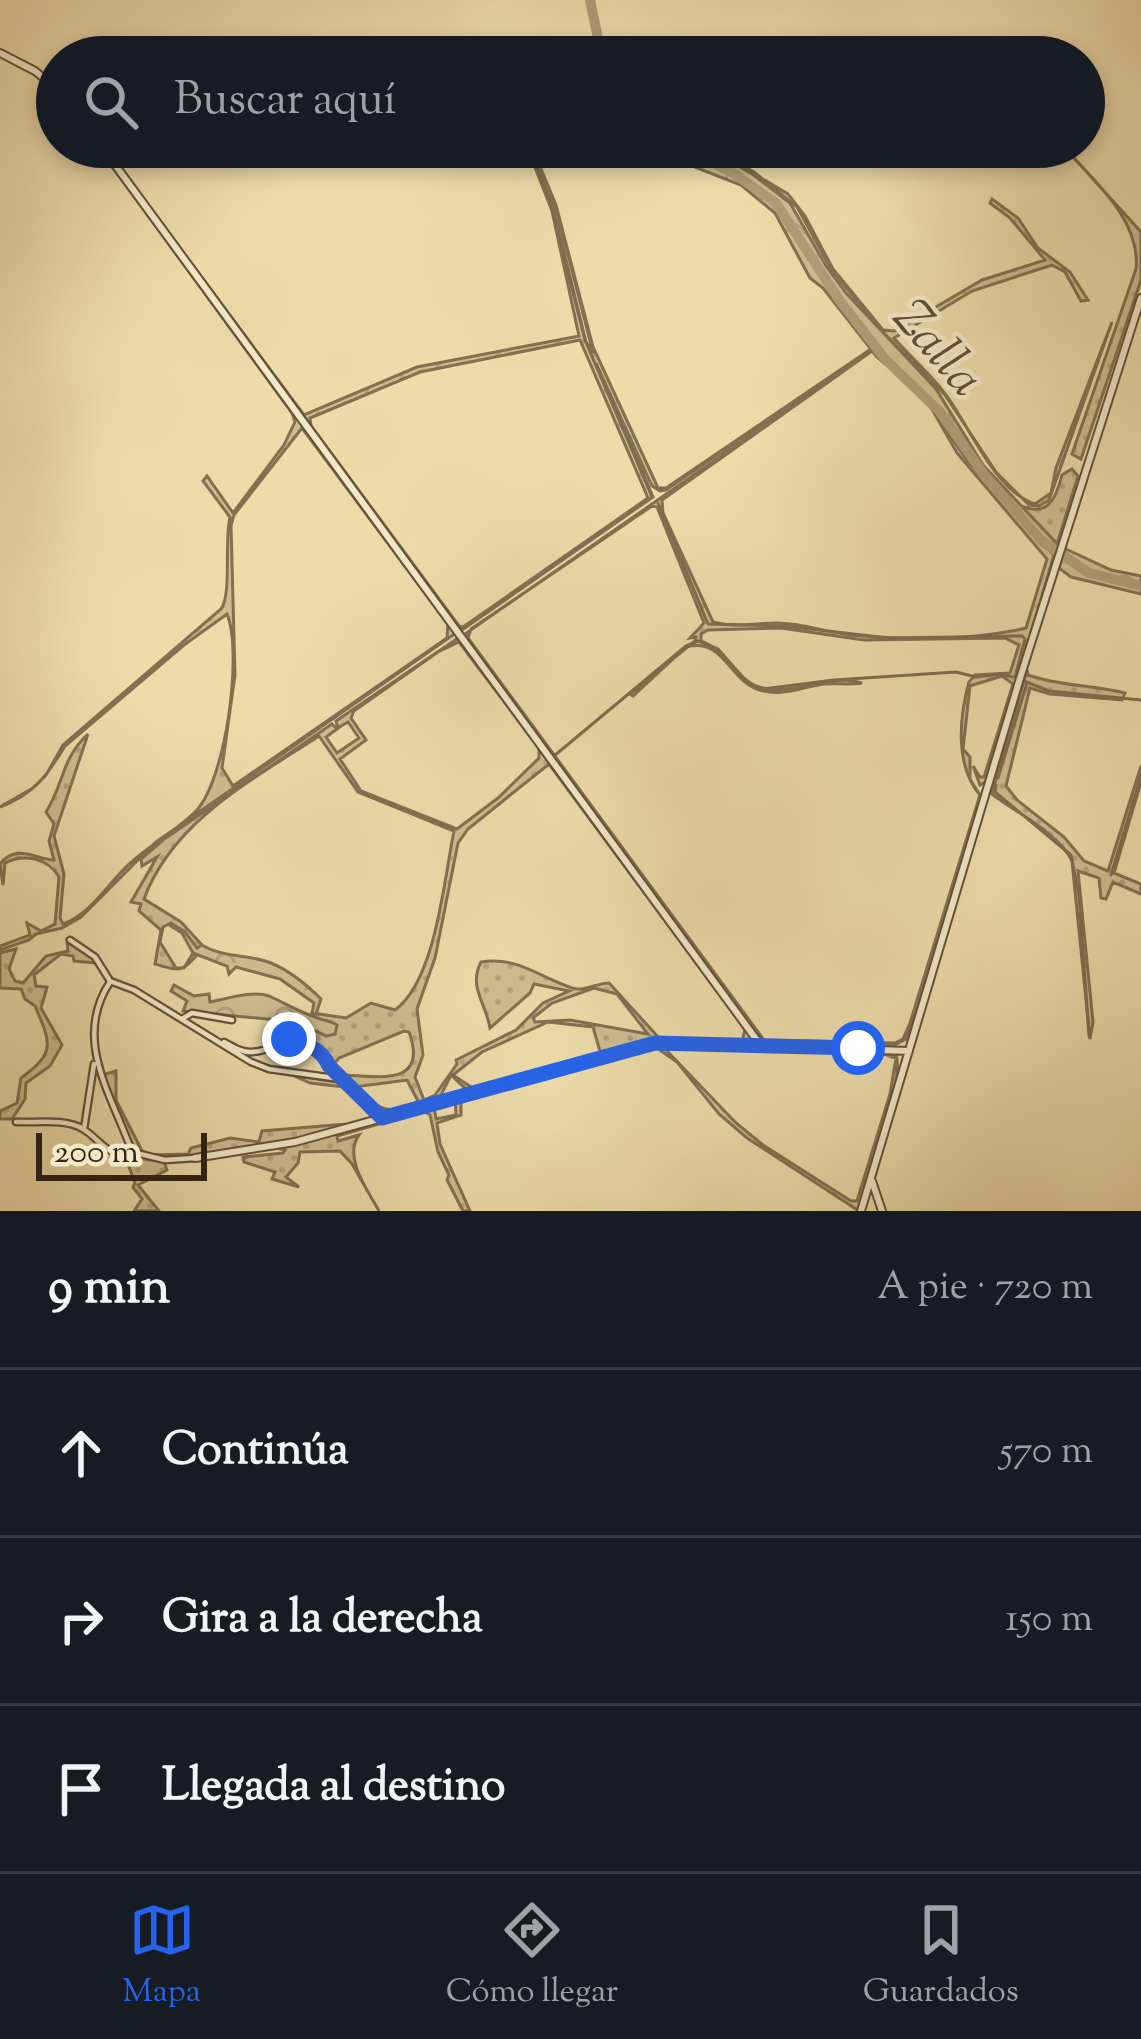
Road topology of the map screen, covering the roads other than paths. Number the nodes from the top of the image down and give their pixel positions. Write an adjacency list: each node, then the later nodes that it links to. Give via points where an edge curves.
1 (0, 53): 2 (street)
2 (36, 72)
3 (117, 168): 10 (street)
4 (1141, 298): 11 (street)
5 (70, 940): 6 (street, via 95,957)
6 (110, 981): 7 (street); 12 (street, via 97,1003)
7 (182, 1018): 8 (street); 9 (street)
8 (232, 1020)
9 (192, 1025): 13 (street, via 268,1069); 13 (street, via 243,1052 289,1039 306,1043)
10 (765, 1046): 11 (street); 14 (street, via 655,1043)
11 (910, 1051): 19 (street)
12 (94, 1060): 16 (street); 17 (street)
13 (341, 1079): 14 (street)
14 (382, 1118): 18 (street)
15 (16, 1122): 16 (street)
16 (84, 1130): 17 (street, via 105,1150)
17 (132, 1152): 18 (street)
18 (195, 1158)
19 (873, 1173): 20 (street); 21 (street)
20 (876, 1200): 21 (street); 22 (street)
21 (862, 1208)
22 (882, 1211)

